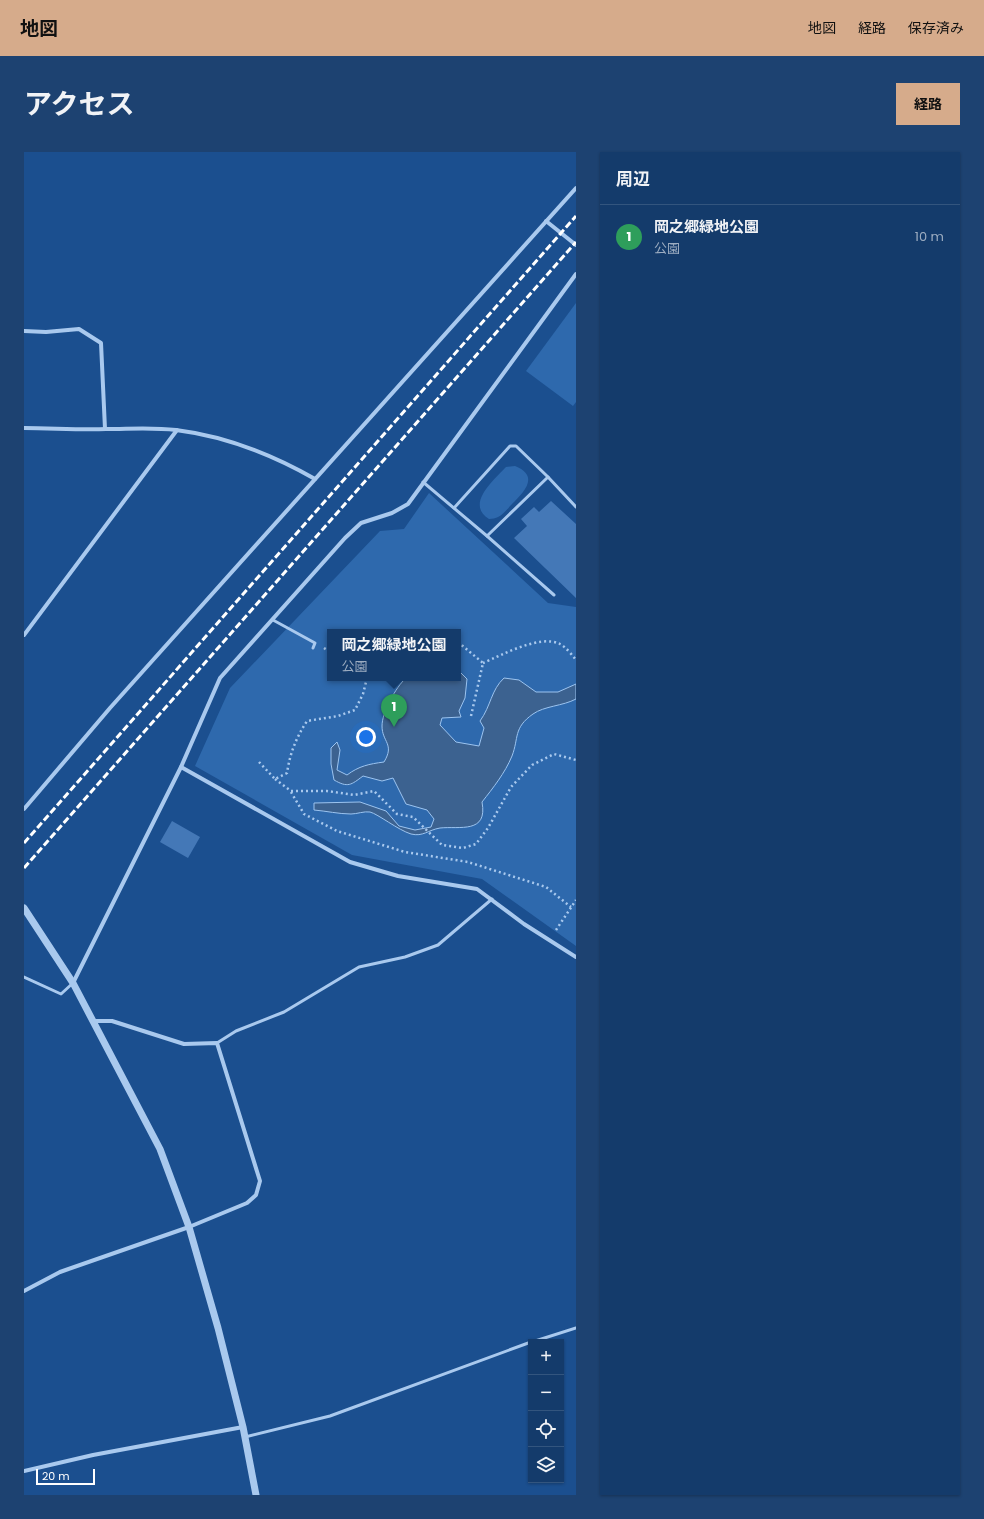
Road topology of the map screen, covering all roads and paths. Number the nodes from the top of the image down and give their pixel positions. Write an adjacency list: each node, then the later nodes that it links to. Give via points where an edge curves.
1 (576, 188): 2 (street)
2 (546, 222): 3 (street); 10 (street)
3 (576, 245)
4 (576, 274): 11 (street)
5 (24, 331): 7 (street, via 79,329 101,343)
6 (24, 428): 7 (street)
7 (106, 429): 8 (street)
8 (177, 430): 10 (street, via 242,446 291,465); 17 (street)
9 (548, 477): 12 (lane); 13 (lane, via 516,446 510,446); 14 (lane)
10 (315, 479): 29 (street, via 110,708)
11 (423, 482): 13 (lane); 16 (street, via 408,504 392,513 361,523)
12 (576, 507)
13 (454, 508): 14 (lane)
14 (487, 536): 15 (lane)
15 (554, 595)
16 (273, 620): 19 (lane, via 315,643); 26 (street, via 220,678)
17 (24, 635)
18 (461, 645): 21 (path)
19 (313, 648)
20 (576, 660): 21 (path, via 561,644 547,641 517,648)
21 (483, 663): 23 (path)
22 (366, 681): 27 (path, via 355,710 338,716 307,721 290,755 287,773)
23 (471, 716)
24 (576, 760): 28 (path, via 554,754 532,765 512,787 476,844 463,848 442,845 413,817 397,814 374,791 354,795 327,791)
25 (259, 762): 27 (path)
26 (181, 767): 30 (street, via 350,862 398,876 478,889); 37 (street)
27 (275, 779): 28 (path)
28 (291, 791): 32 (path, via 304,814 337,831 405,852 468,862 546,887)
29 (24, 809)
30 (492, 900): 34 (street, via 524,924); 39 (lane, via 438,945 405,957 359,967 284,1012 236,1031)
31 (576, 900): 32 (path)
32 (571, 907): 34 (path)
33 (24, 908): 37 (street)
34 (550, 939): 35 (street)
35 (576, 957)
36 (24, 977): 37 (lane, via 61,994)
37 (73, 983): 38 (street)
38 (92, 1021): 39 (street, via 112,1021 184,1044); 40 (street, via 160,1149)
39 (217, 1043): 40 (street, via 260,1181 256,1195 247,1203)
40 (189, 1228): 41 (street, via 60,1272); 45 (street)
41 (24, 1291)
42 (576, 1328): 43 (lane)
43 (541, 1339)
44 (528, 1343): 46 (lane, via 330,1416)
45 (243, 1428): 46 (street); 47 (street, via 93,1455)
46 (245, 1437): 48 (street)
47 (24, 1471)
48 (256, 1495)

